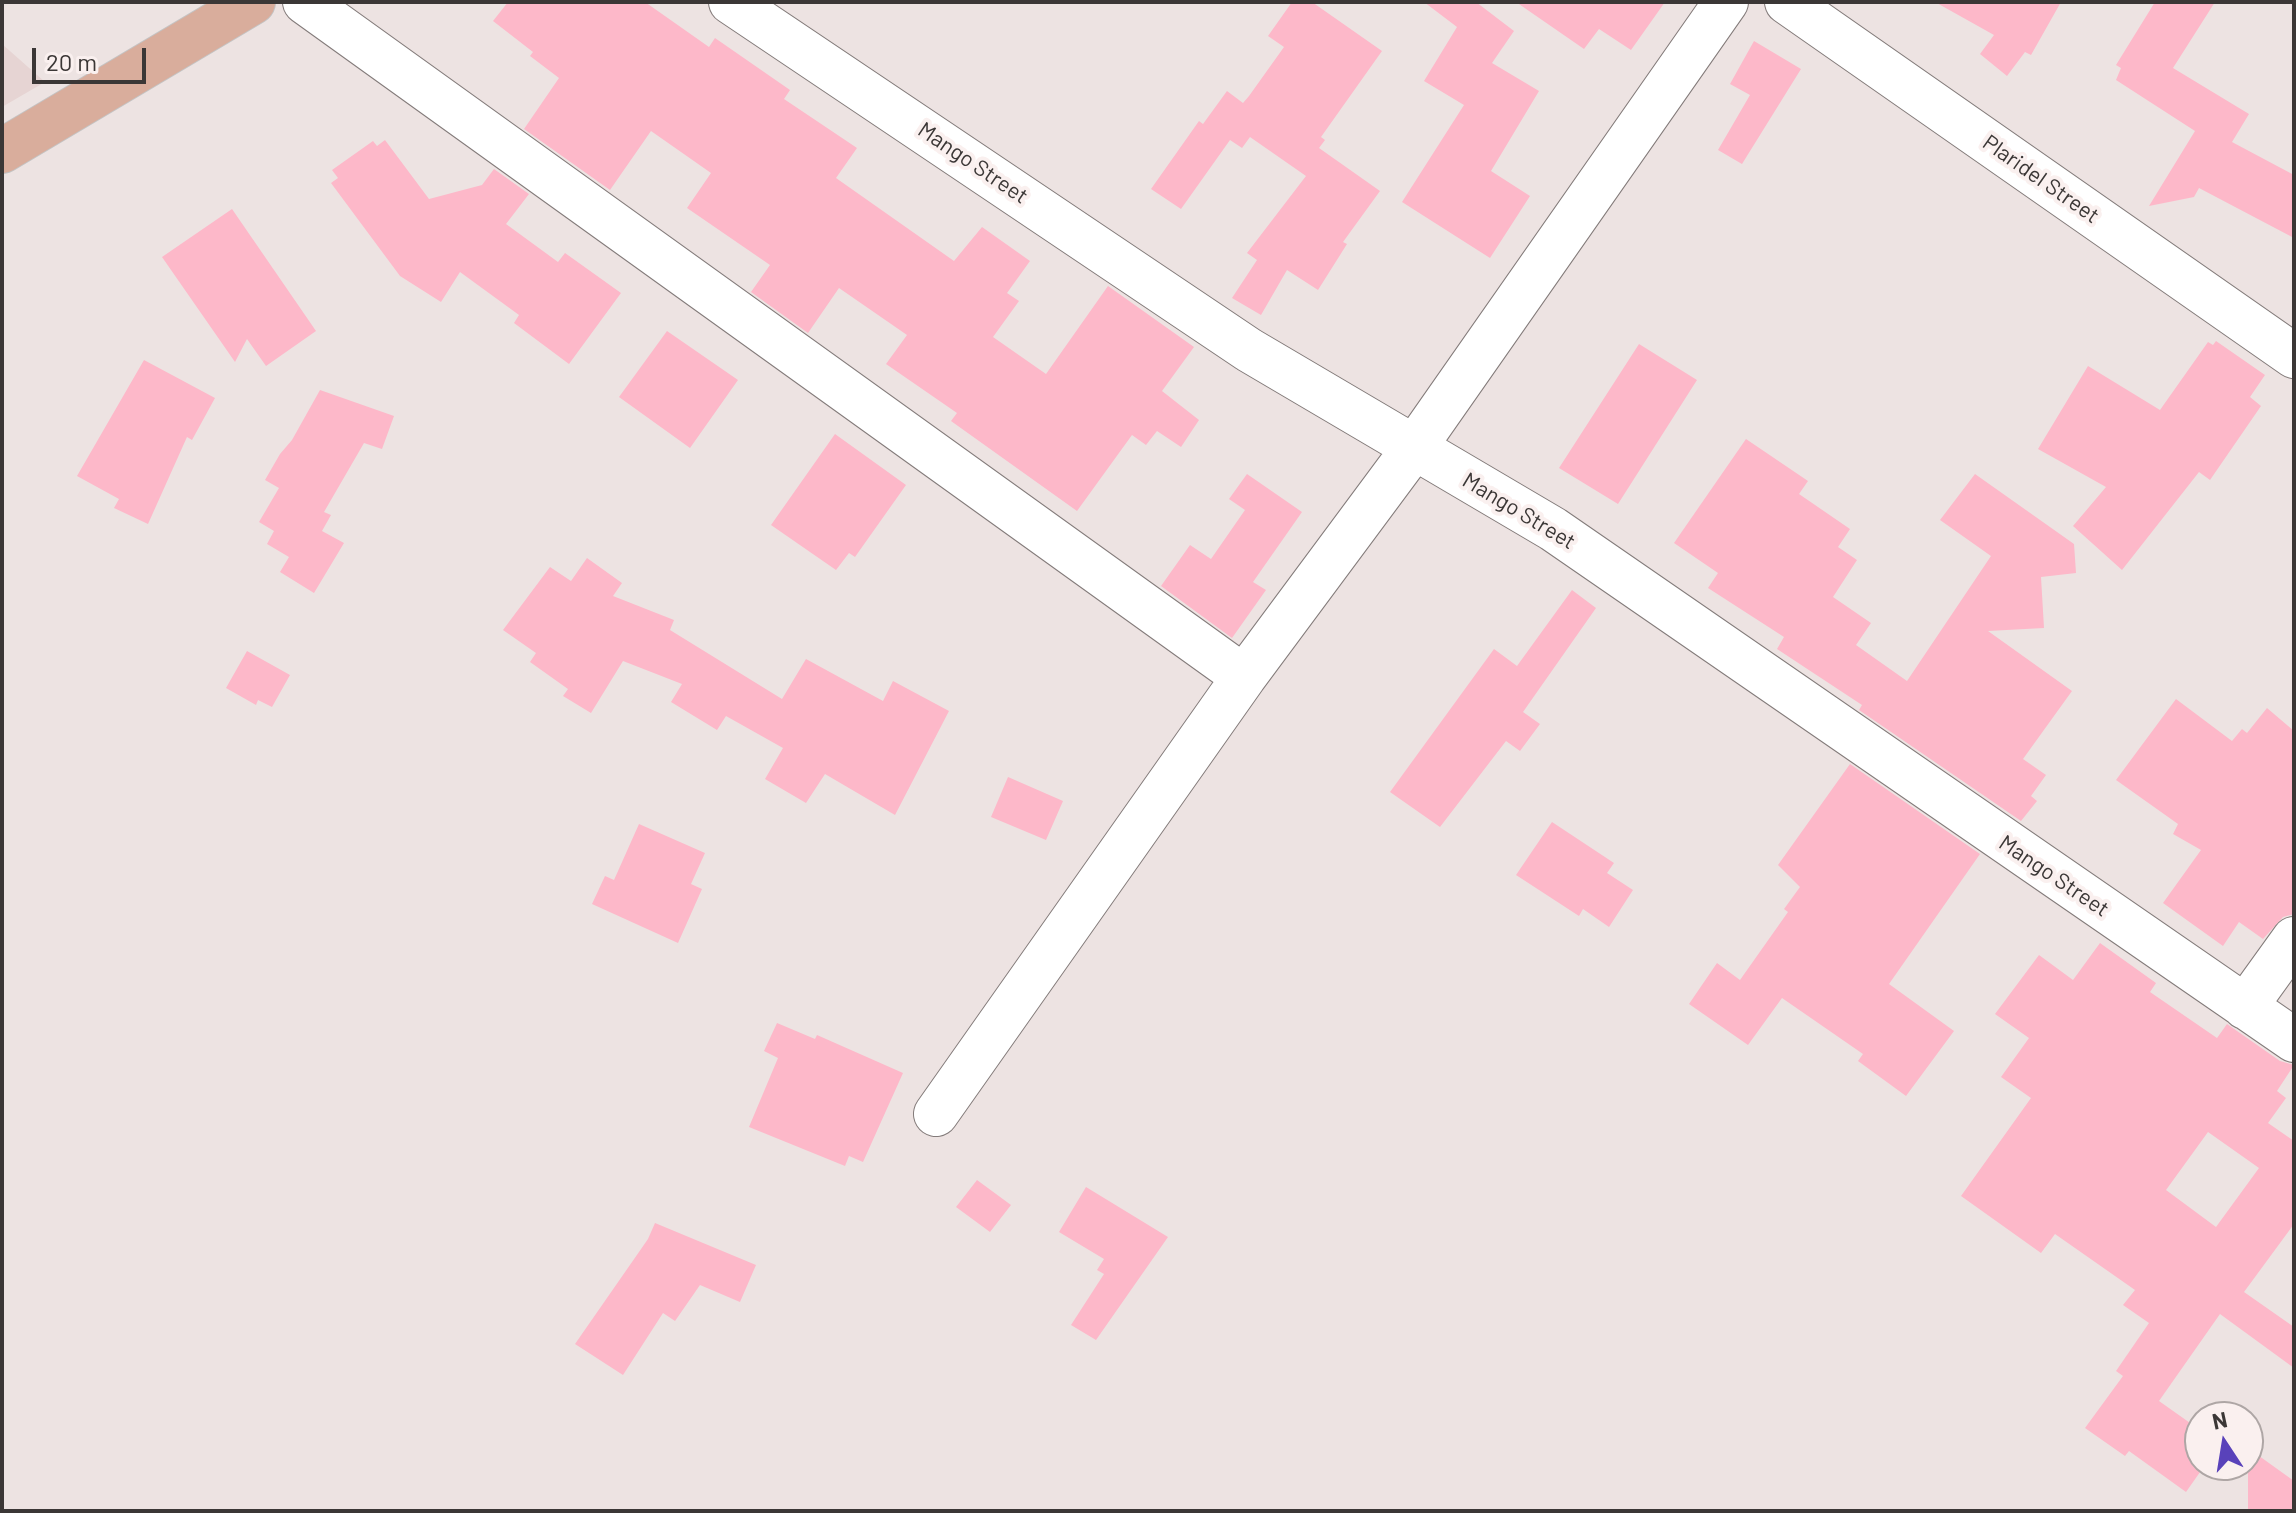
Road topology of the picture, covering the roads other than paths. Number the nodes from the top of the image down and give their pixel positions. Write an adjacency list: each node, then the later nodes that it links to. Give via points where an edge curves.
1 (253, 2): 6 (main road)
2 (305, 2): 9 (street)
3 (731, 2): 8 (street, Mango Street, via 1249,350)
4 (1726, 2): 8 (street)
5 (1787, 2): 7 (street, Plaridel Street)
6 (2, 151)
7 (2294, 356)
8 (1414, 448): 9 (street); 11 (street, Mango Street, via 1553,529)
9 (1244, 677): 13 (street)
10 (2294, 939): 11 (street)
11 (2245, 1007): 12 (street, Mango Street)
12 (2294, 1040)
13 (936, 1114)

